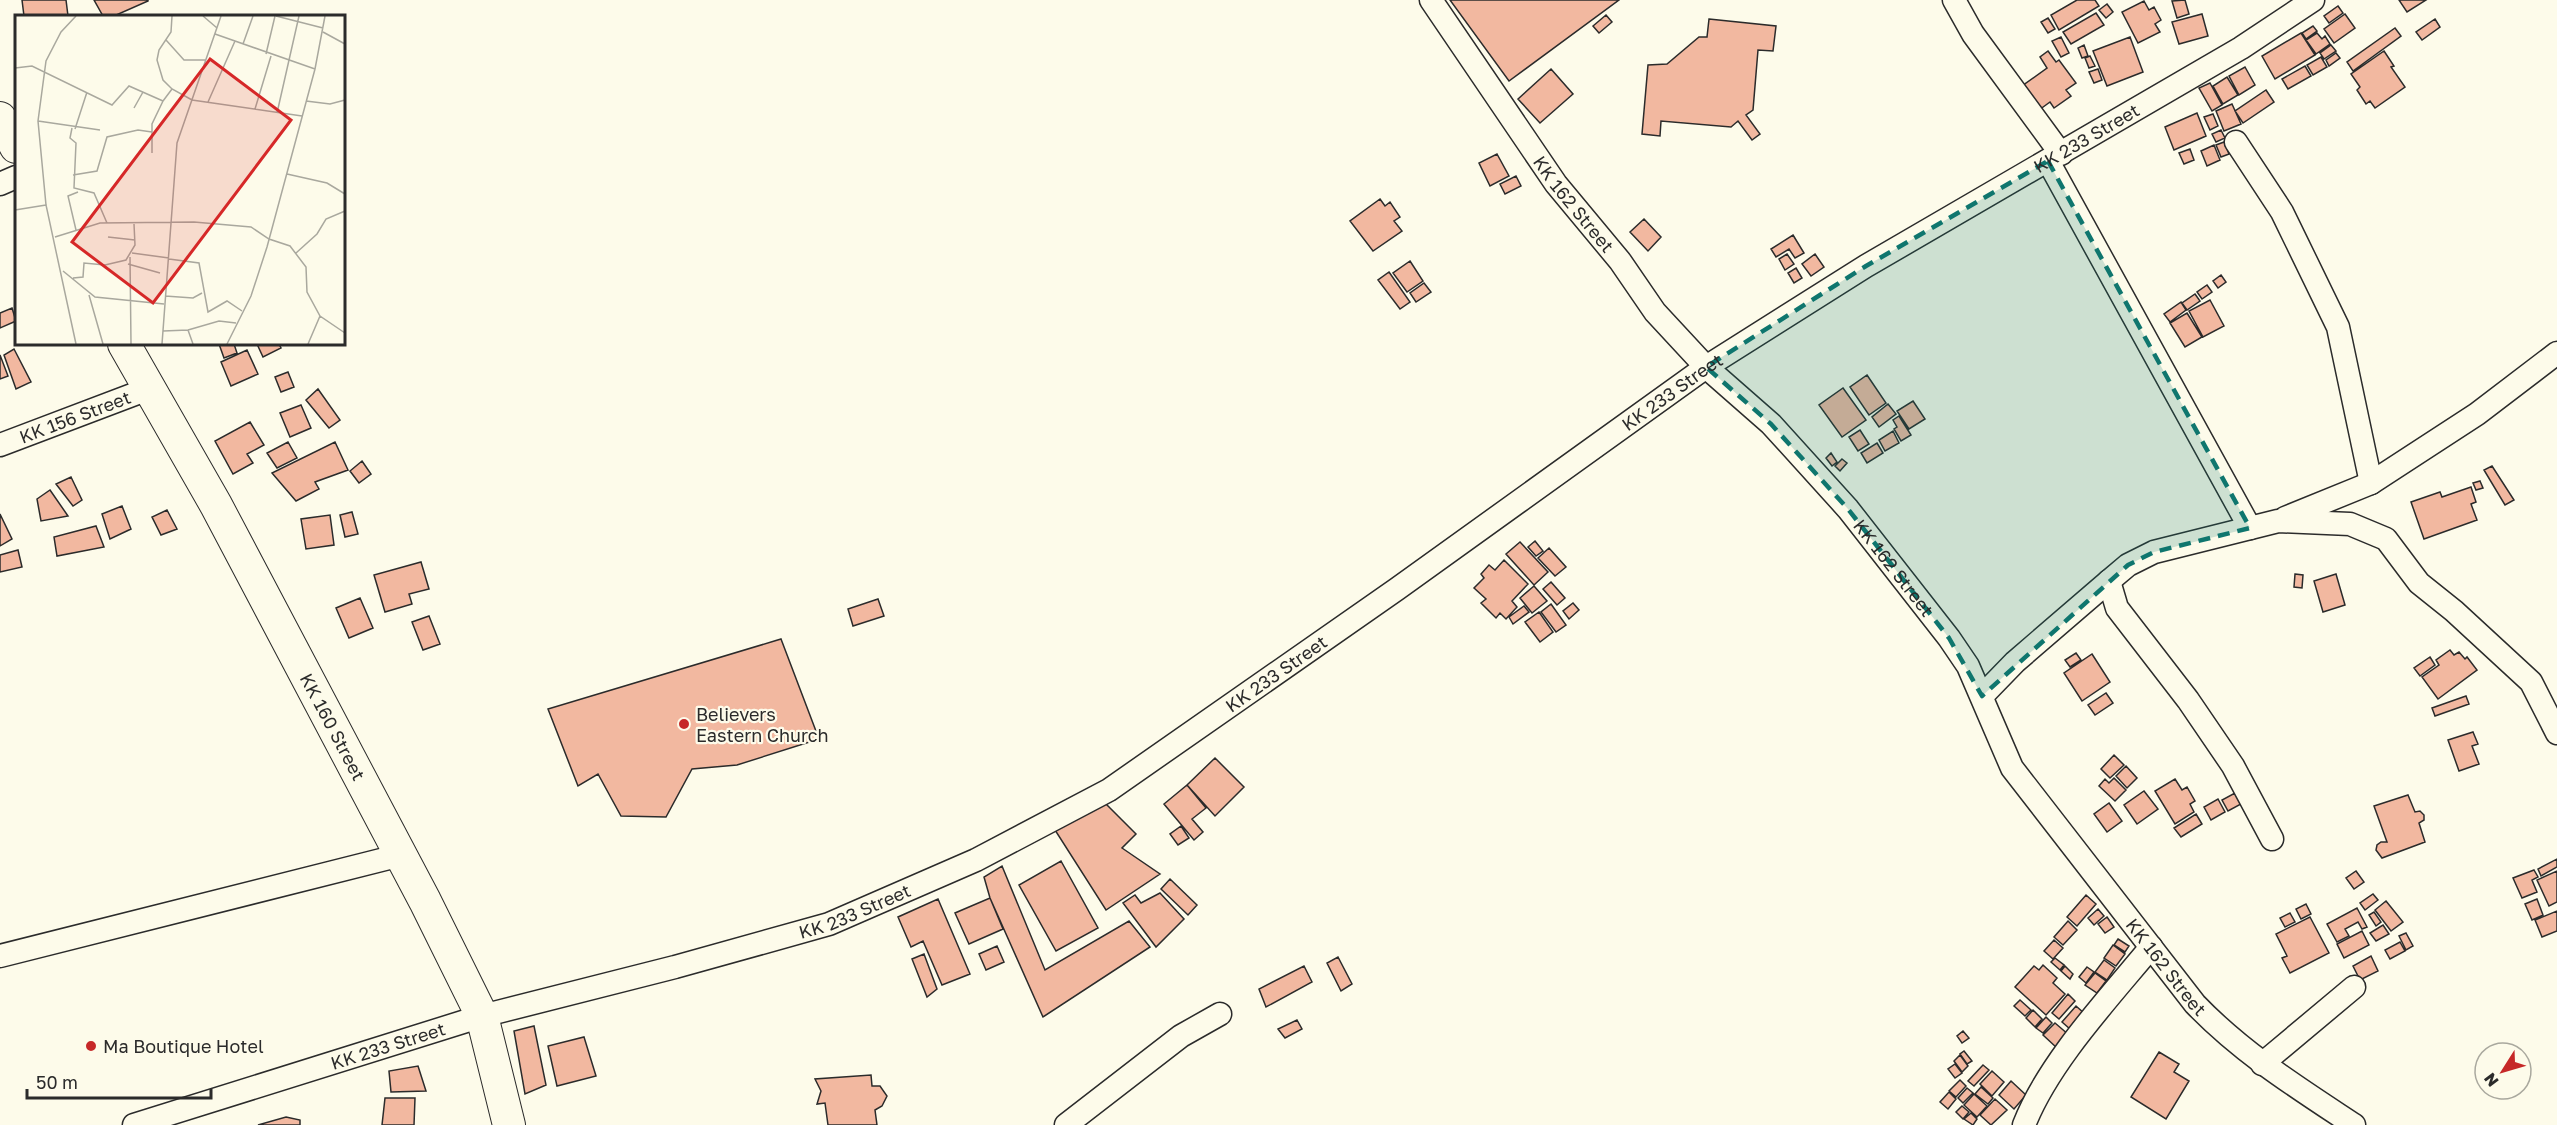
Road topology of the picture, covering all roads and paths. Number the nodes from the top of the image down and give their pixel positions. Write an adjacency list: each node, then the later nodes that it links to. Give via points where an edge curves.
1 (1431, 0): 12 (street, KK 162 Street, via 1556,184 1620,261 1655,312)
2 (1954, 0): 7 (street)
3 (2313, 0): 7 (street, KK 233 Street, via 2241,48)
4 (0, 118): 6 (main road)
5 (2236, 142): 15 (street, via 2282,212 2338,327)
6 (15, 145)
7 (2055, 158): 12 (street, KK 233 Street, via 1866,266); 17 (street)
8 (15, 177): 9 (street)
9 (0, 184)
10 (125, 345): 13 (main road, KK 160 Street)
11 (2557, 353): 15 (street, via 2477,414)
12 (1706, 367): 19 (street, KK 162 Street, via 1771,424 1848,509 1949,638); 27 (street, KK 233 Street, via 1109,790 976,860 829,924)
13 (148, 389): 14 (street, KK 156 Street); 22 (main road, KK 160 Street, via 216,505)
14 (0, 445)
15 (2371, 483): 16 (street)
16 (2278, 521): 17 (street); 20 (street, via 2350,524 2386,539 2419,583 2531,682)
17 (2250, 528): 18 (street, via 2154,552 2128,565)
18 (2109, 581): 19 (street, via 2015,662); 21 (street, via 2117,608 2233,766)
19 (1982, 696): 23 (street, KK 162 Street, via 2012,768)
20 (2557, 733)
21 (2272, 839)
22 (401, 855): 24 (street); 27 (main road, KK 160 Street)
23 (2151, 947): 28 (street, KK 162 Street, via 2202,1012); 32 (street, via 2095,1015 2034,1101)
24 (0, 956)
25 (2354, 987): 28 (street)
26 (1220, 1014): 31 (street, via 1180,1036)
27 (482, 1016): 29 (street, KK 233 Street); 30 (main road, KK 160 Street)
28 (2262, 1064): 33 (street, KK 162 Street)
29 (134, 1125)
30 (509, 1125)
31 (1066, 1125)
32 (2024, 1125)
33 (2354, 1125)

